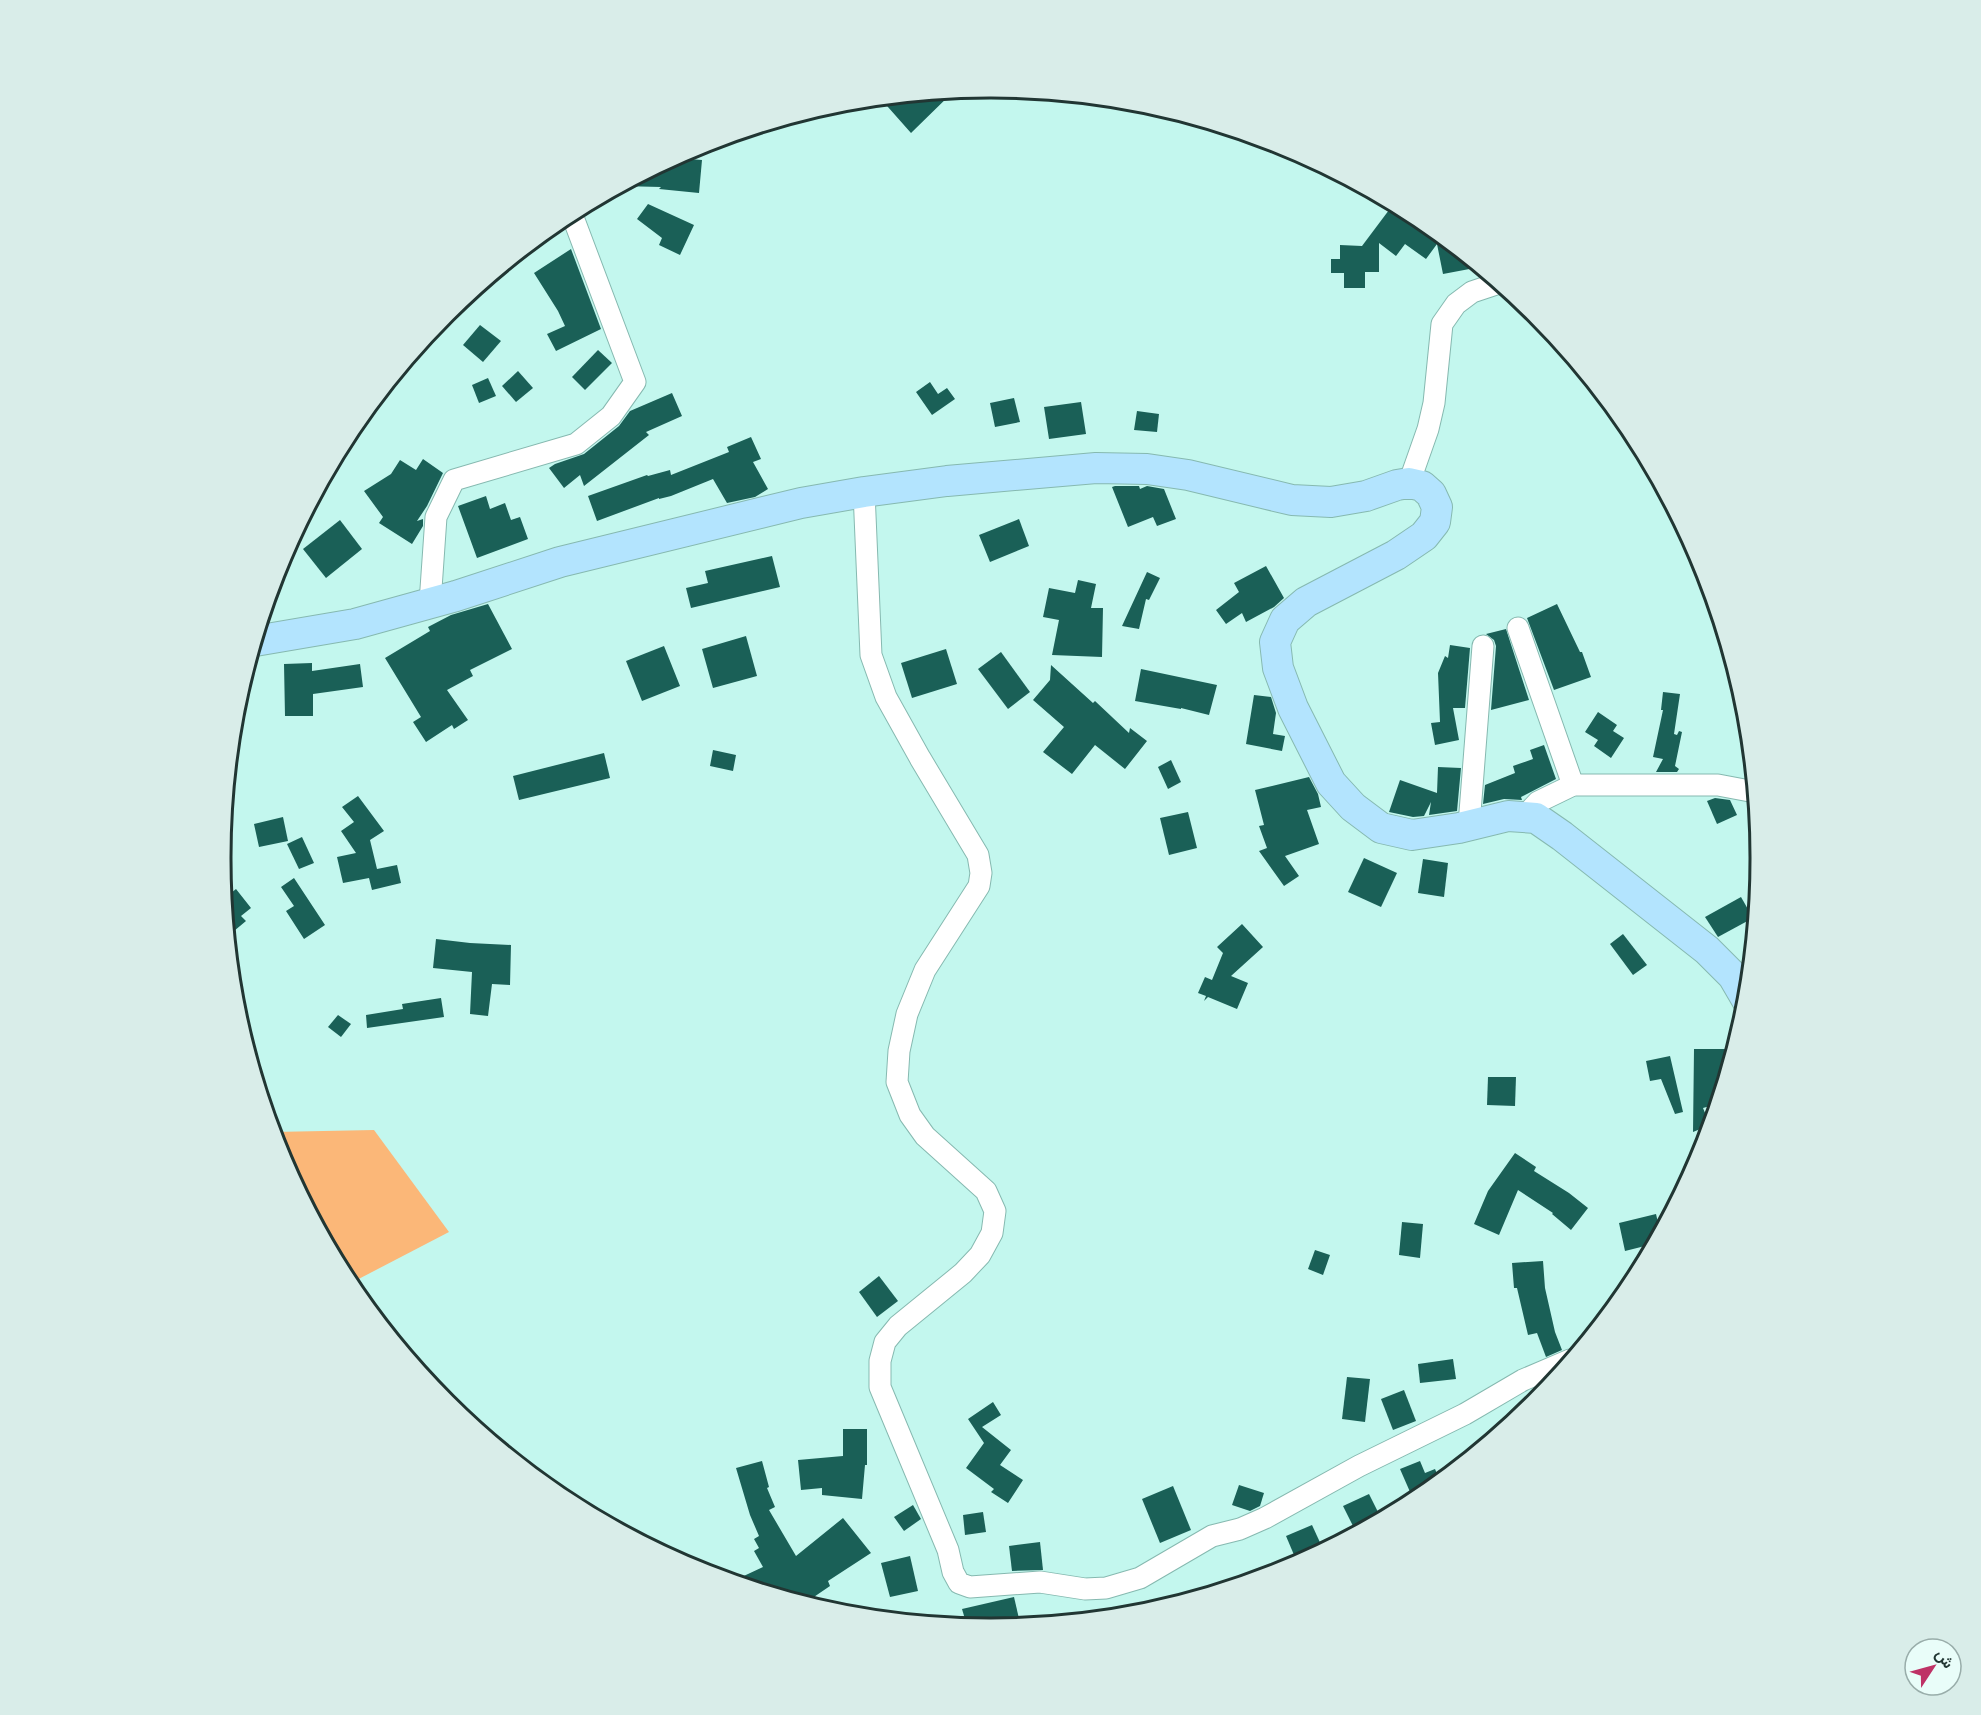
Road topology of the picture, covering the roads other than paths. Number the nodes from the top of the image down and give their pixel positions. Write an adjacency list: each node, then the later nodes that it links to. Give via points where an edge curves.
1 (575, 222): 5 (street, via 635,382 611,416 576,444 454,480 436,517)
2 (1491, 286): 3 (street, via 1472,292 1456,304 1442,324 1434,403)
3 (1408, 483): 4 (street, via 1331,502 1292,500 1178,473 1096,468); 12 (street, via 1422,486 1431,494 1437,507 1436,522 1424,536 1396,555 1306,602 1285,620 1275,642 1278,668 1293,708 1331,783 1353,807 1381,828 1412,835)
4 (864, 492): 5 (street, via 801,503 560,562); 14 (street, via 871,655 886,697 978,855 981,873 979,886 925,970 907,1014 897,1082 910,1115 925,1136 986,1191 995,1211 992,1233 980,1255 963,1273 898,1326 885,1342 880,1361 880,1387 958,1583 970,1587 1040,1582 1084,1589 1106,1588 1140,1578 1212,1536 1265,1518)
5 (430, 603): 7 (street, via 355,624)
6 (1518, 628): 9 (street)
7 (263, 639)
8 (1483, 646): 12 (street)
9 (1573, 785): 10 (street, via 1718,784); 11 (street, via 1538,802)
10 (1747, 790)
11 (1524, 817): 12 (street, via 1508,816); 13 (street, via 1536,818 1562,836 1707,950)
12 (1469, 825)
13 (1739, 987)
14 (1555, 1366)

